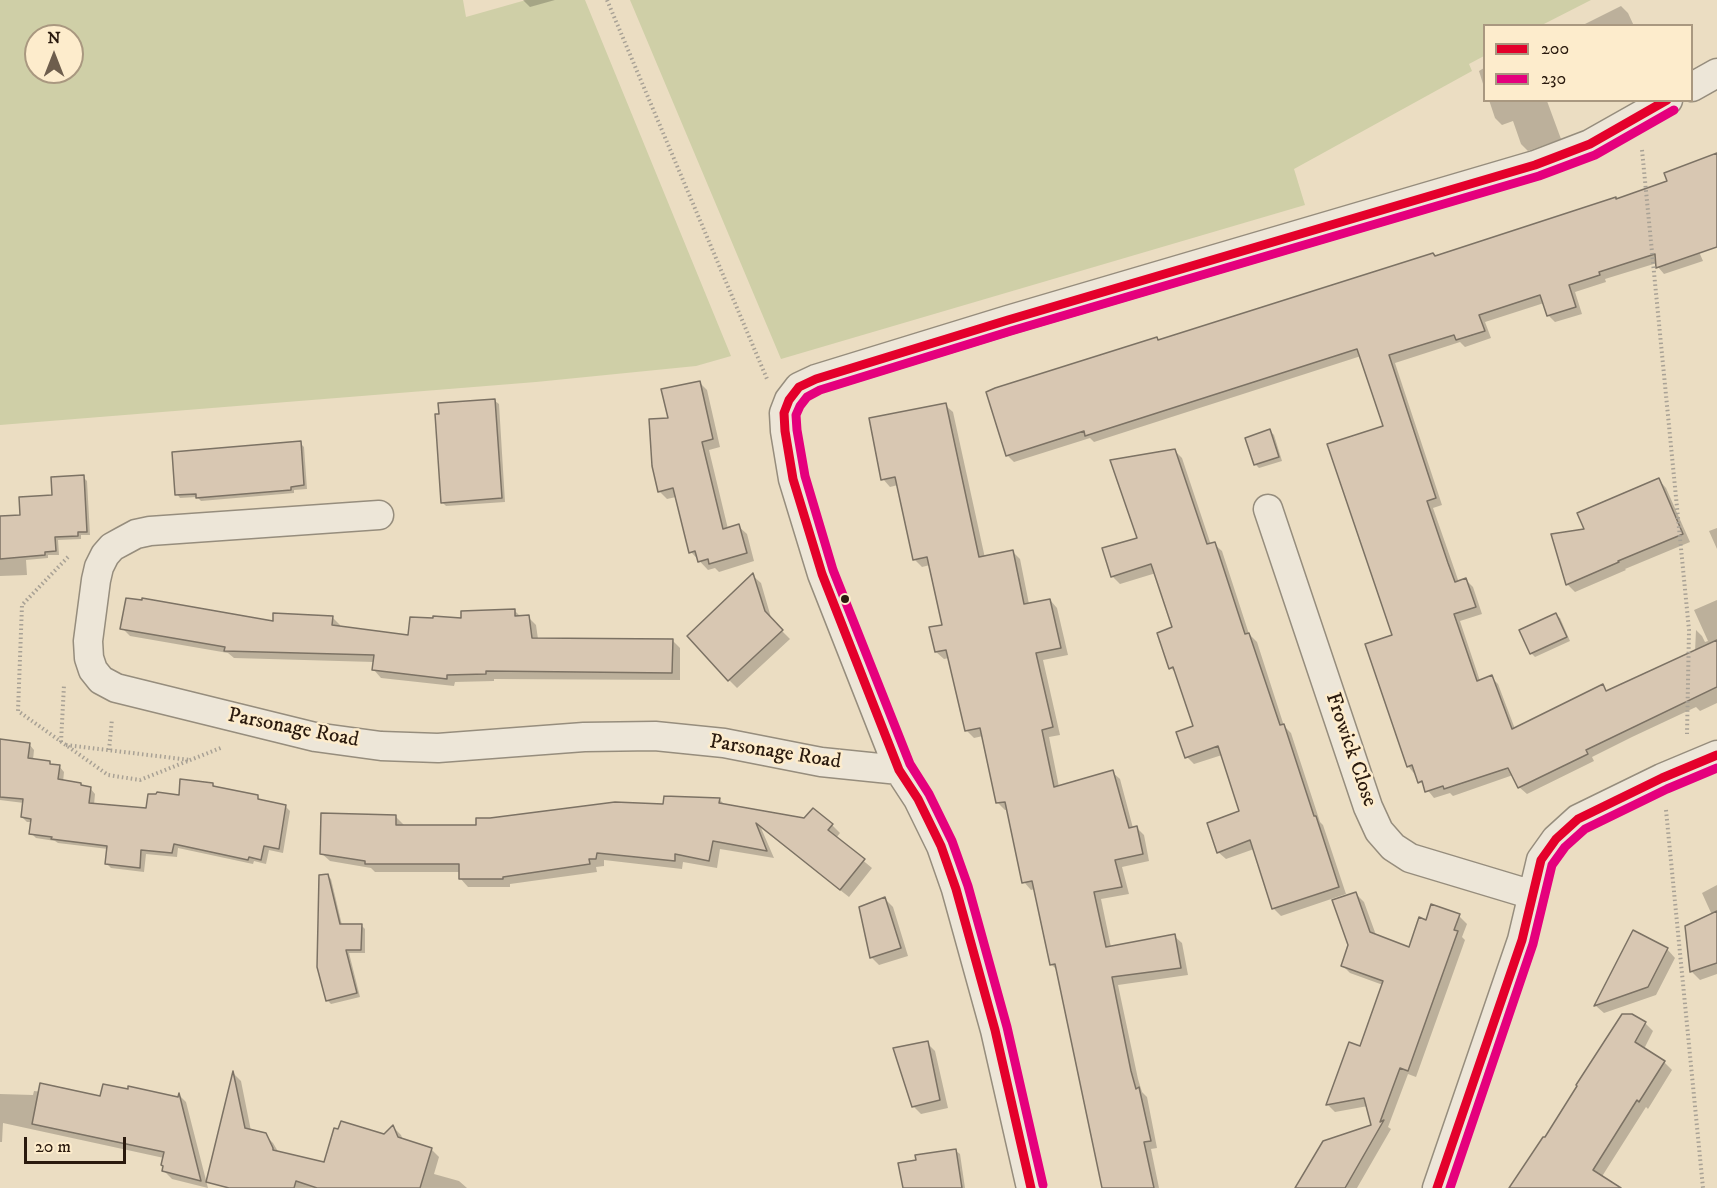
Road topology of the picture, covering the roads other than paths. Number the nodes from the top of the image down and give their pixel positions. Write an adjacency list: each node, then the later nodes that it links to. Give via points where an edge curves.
1 (1717, 73): 2 (street)
2 (1693, 86)
3 (1665, 102): 7 (street, via 1590,144 1535,165 1019,317 799,387 784,413 793,479 822,574)
4 (1268, 508): 8 (street, Frowick Close, via 1378,831 1410,858)
5 (379, 515): 7 (street, Parsonage Road, via 150,531 123,541 112,547 99,567 88,641 93,670 116,688 315,737 381,746 438,748 655,736)
6 (1717, 755): 8 (street, via 1578,819 1541,860)
7 (899, 770): 9 (street, via 941,846 956,889 995,1030)
8 (1533, 895): 10 (street, via 1522,940)
9 (1031, 1188)
10 (1437, 1188)

